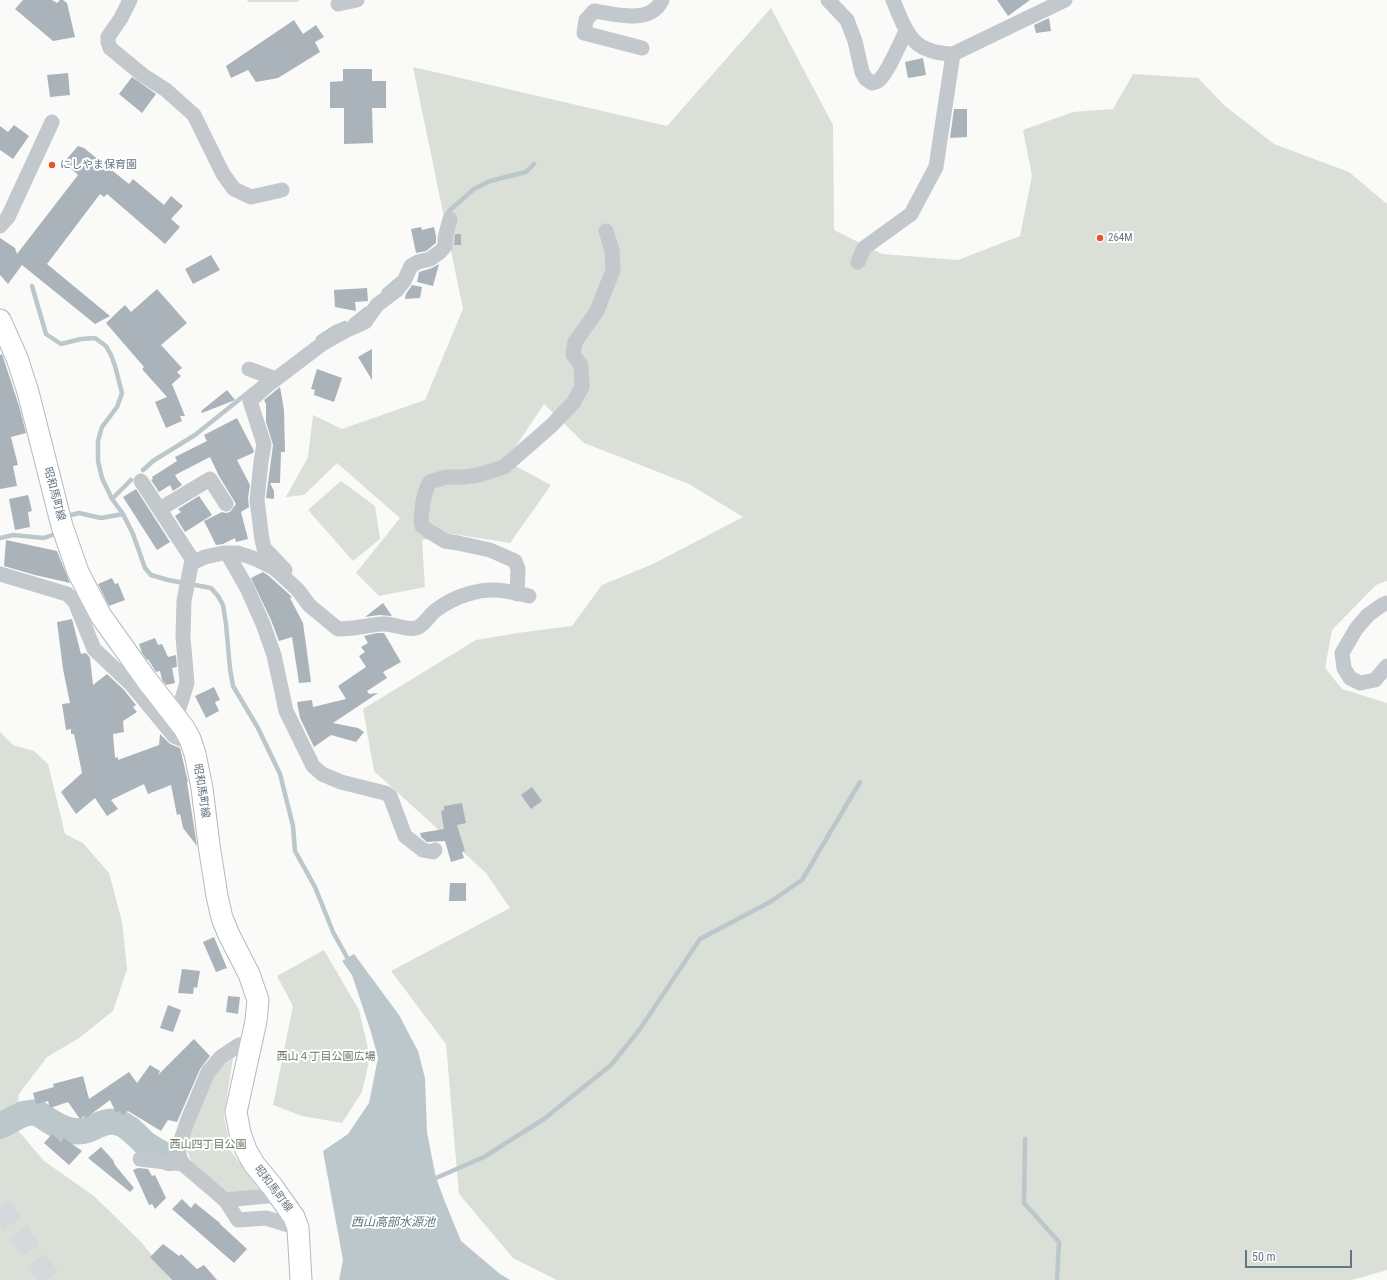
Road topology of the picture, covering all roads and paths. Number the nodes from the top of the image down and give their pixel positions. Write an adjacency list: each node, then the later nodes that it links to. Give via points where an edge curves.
1 (130, 0): 12 (street, via 108,37 110,48 166,90 194,115 223,174 234,189 251,197)
2 (357, 0): 7 (street)
3 (662, 0): 9 (street, via 654,11 643,15 594,11 586,20 584,33)
4 (828, 0): 8 (street, via 847,20 862,72 872,83 879,81 883,76)
5 (893, 0): 8 (street)
6 (1065, 0): 10 (street)
7 (338, 4)
8 (906, 31): 10 (street, via 925,50 938,54)
9 (642, 48)
10 (954, 54): 16 (street, via 936,167 911,214 864,248)
11 (52, 122): 14 (street, via 8,217)
12 (282, 190)
13 (450, 219): 19 (street, via 445,246 430,259 411,266 397,290 377,305 366,322 322,344)
14 (0, 226)
15 (606, 231): 26 (street, via 612,250 613,270 597,311 575,342 573,355 581,365 582,387 573,404 504,467 478,475 446,477 430,482 423,501 421,519 422,526 427,530 445,541 490,550 515,561 523,595 504,590 486,590 464,595 435,610 421,626 414,628 376,624 338,629 309,605)
16 (858, 262)
17 (0, 320): 29 (main road, 昭和馬町線, via 18,358 62,526 78,572 101,616)
18 (255, 371): 19 (street)
19 (276, 379): 26 (street, via 250,401 264,444 257,500 264,548 292,577)
20 (141, 481): 22 (street)
21 (226, 504): 22 (street, via 210,479)
22 (160, 509): 24 (street)
23 (227, 553): 24 (street); 26 (street, via 238,553 274,568); 31 (street, via 247,588 263,624 274,656 286,711 313,766 322,774 341,782 390,796 405,836 423,850)
24 (194, 562): 29 (street, via 191,565 184,602 183,637 187,683)
25 (0, 574): 30 (street, via 67,594 75,602 94,649 131,684 174,736)
26 (298, 590)
27 (1387, 603): 28 (street, via 1368,614 1342,653 1344,668 1350,678 1360,683 1375,680)
28 (1387, 666)
29 (176, 718): 30 (main road, 昭和馬町線)
30 (190, 739): 32 (main road, 昭和馬町線, via 202,788 216,896 229,935 257,995 258,1007)
31 (435, 850)
32 (251, 1042): 34 (street, via 239,1044 221,1057 208,1072 178,1149); 35 (main road, 昭和馬町線, via 236,1112 246,1150)
33 (140, 1159): 34 (street)
34 (183, 1164): 36 (street)
35 (278, 1195): 36 (street); 37 (main road, 昭和馬町線, via 294,1217)
36 (225, 1200): 37 (street, via 238,1220 266,1218)
37 (298, 1228): 38 (main road, 昭和馬町線)
38 (301, 1280)

